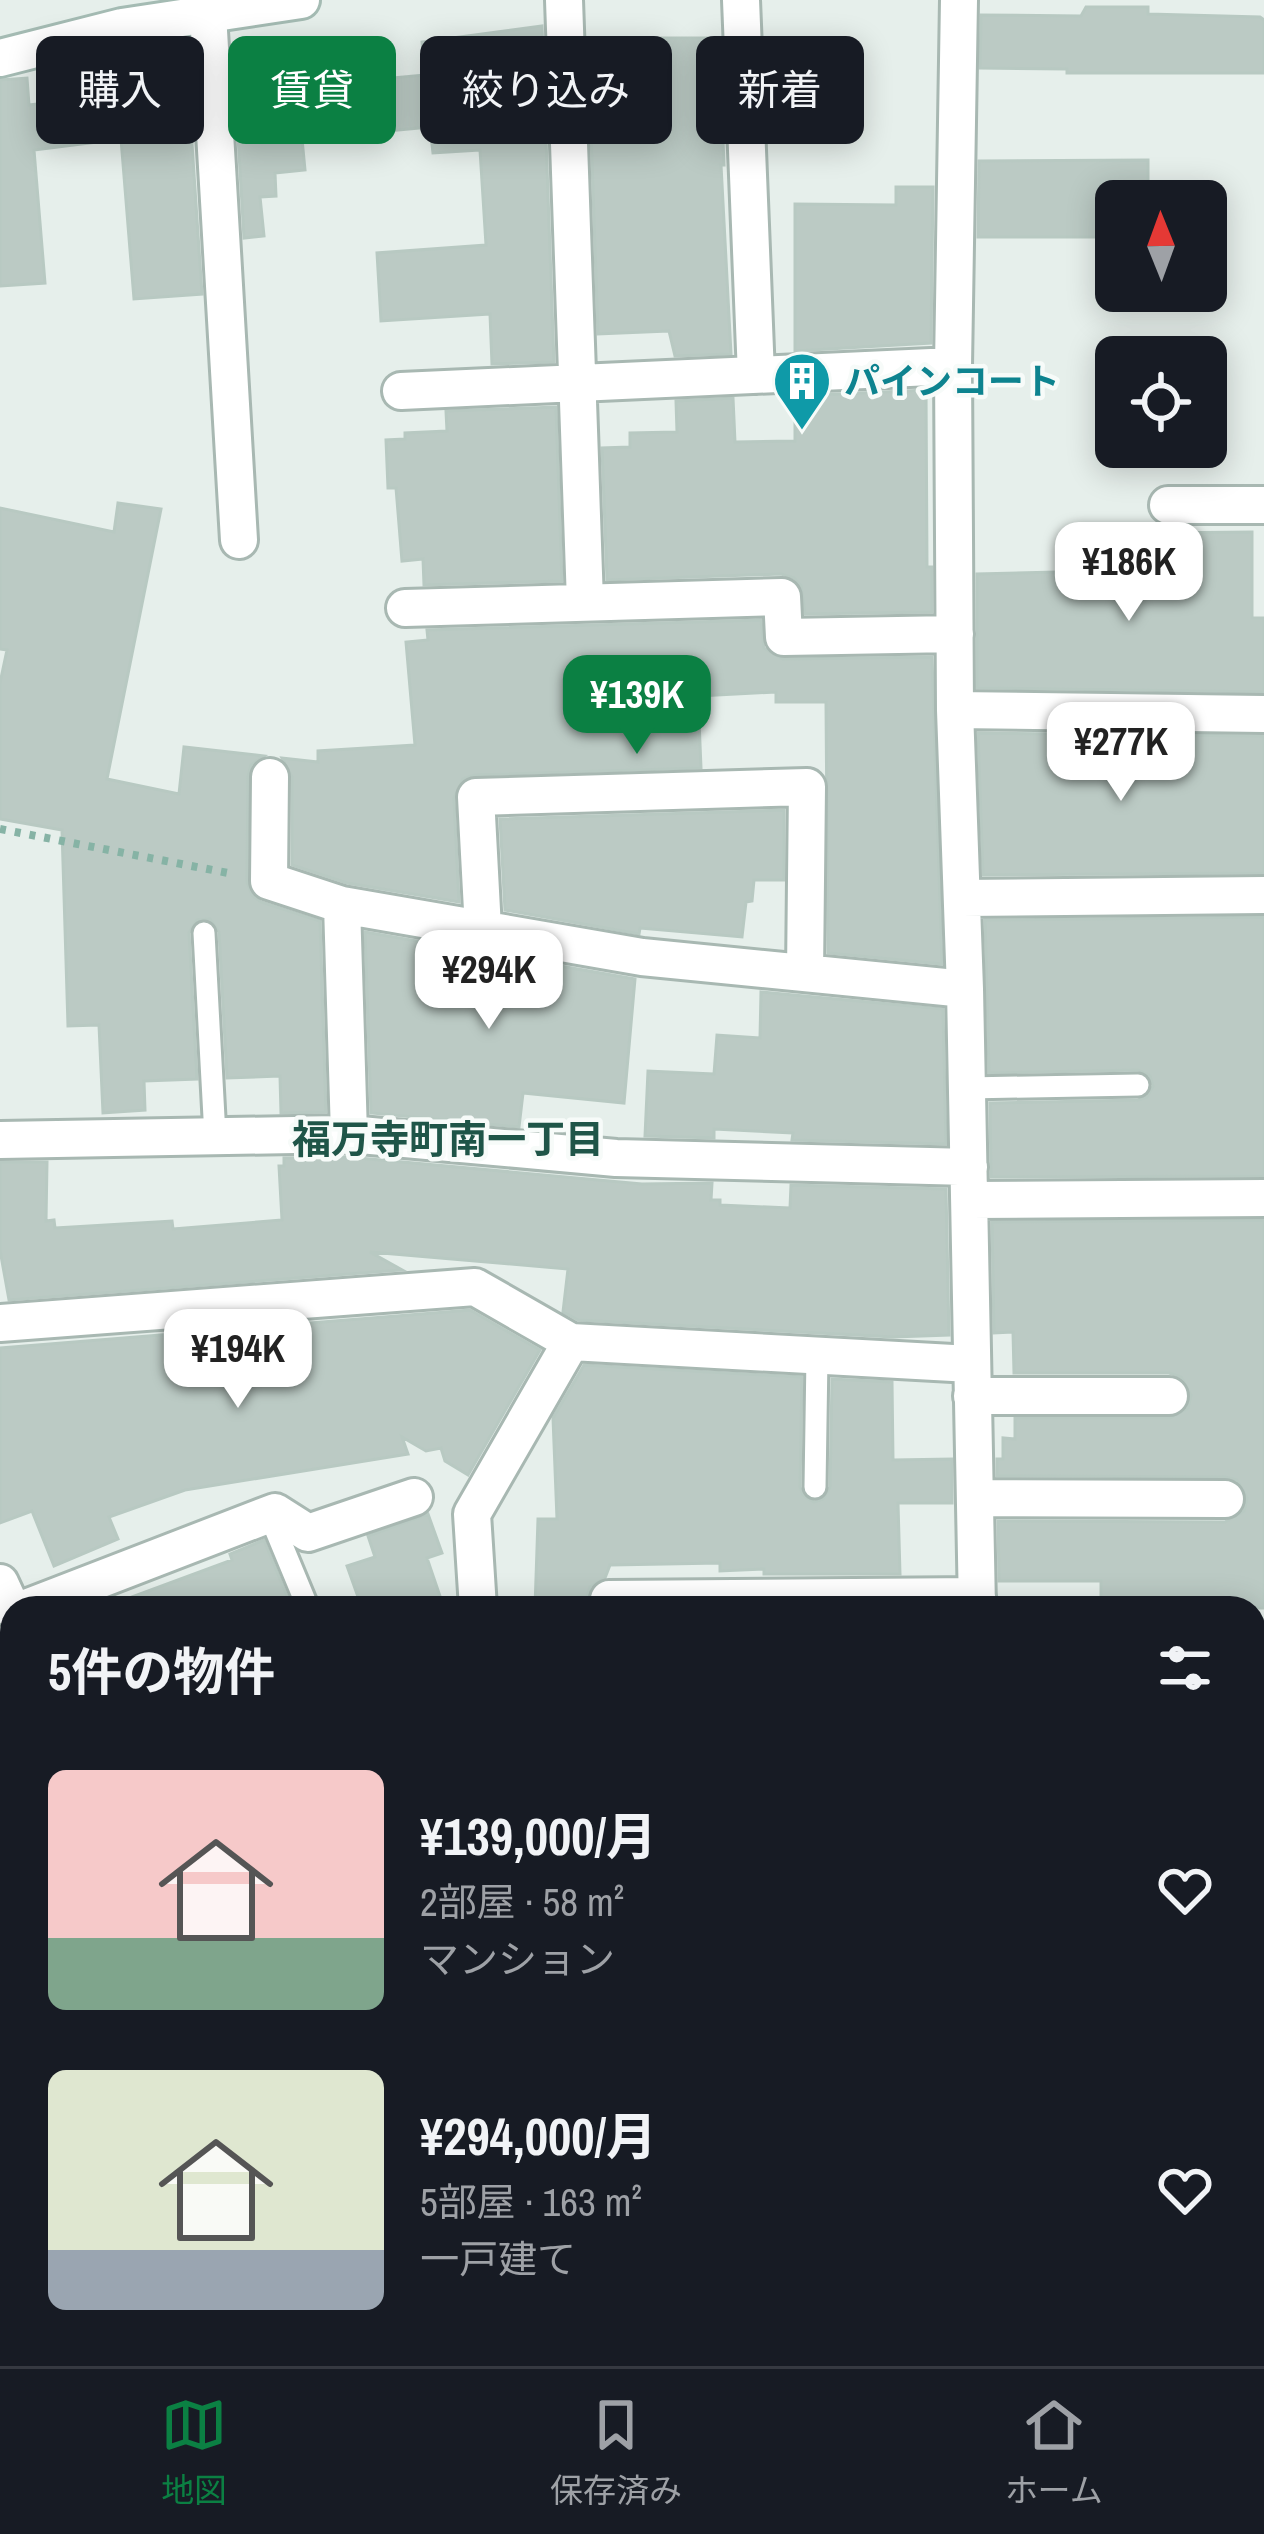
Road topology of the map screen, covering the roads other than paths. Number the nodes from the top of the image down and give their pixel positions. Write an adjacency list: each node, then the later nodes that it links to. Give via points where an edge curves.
1 (301, 0): 5 (street)
2 (563, 0): 9 (street)
3 (741, 0): 8 (street)
4 (959, 0): 7 (street)
5 (208, 14): 6 (street); 13 (street)
6 (0, 58)
7 (953, 366): 8 (street); 16 (street)
8 (756, 375): 9 (street)
9 (578, 382): 10 (street); 14 (street)
10 (401, 391)
11 (1168, 505): 12 (street)
12 (1264, 505)
13 (239, 540)
14 (585, 602): 15 (street); 16 (street, via 782,597 784,638)
15 (405, 608)
16 (955, 634): 17 (street)
17 (955, 710): 18 (street); 21 (street)
18 (1264, 714)
19 (270, 777): 22 (street, via 268,881)
20 (1264, 896): 21 (street)
21 (962, 898): 26 (street)
22 (342, 905): 23 (street); 29 (street)
23 (483, 929): 25 (street, via 643,957); 25 (street, via 476,797 807,787)
24 (204, 933): 30 (lane)
25 (806, 973): 26 (street)
26 (965, 989): 28 (street)
27 (1138, 1085): 28 (lane)
28 (967, 1088): 32 (street)
29 (349, 1134): 30 (street); 32 (street)
30 (215, 1136): 31 (street)
31 (0, 1140)
32 (969, 1183): 33 (street); 37 (street)
33 (1264, 1198)
34 (0, 1323): 35 (street, via 476,1286)
35 (571, 1342): 36 (street); 46 (street, via 472,1514)
36 (817, 1356): 37 (street); 39 (lane)
37 (971, 1380): 38 (street); 41 (street)
38 (1169, 1396)
39 (815, 1486)
40 (414, 1498): 43 (street, via 308,1533)
41 (975, 1498): 42 (street); 47 (street)
42 (1225, 1499)
43 (269, 1514): 44 (street); 45 (lane)
44 (57, 1596)
45 (303, 1596)
46 (477, 1596)
47 (977, 1596)

